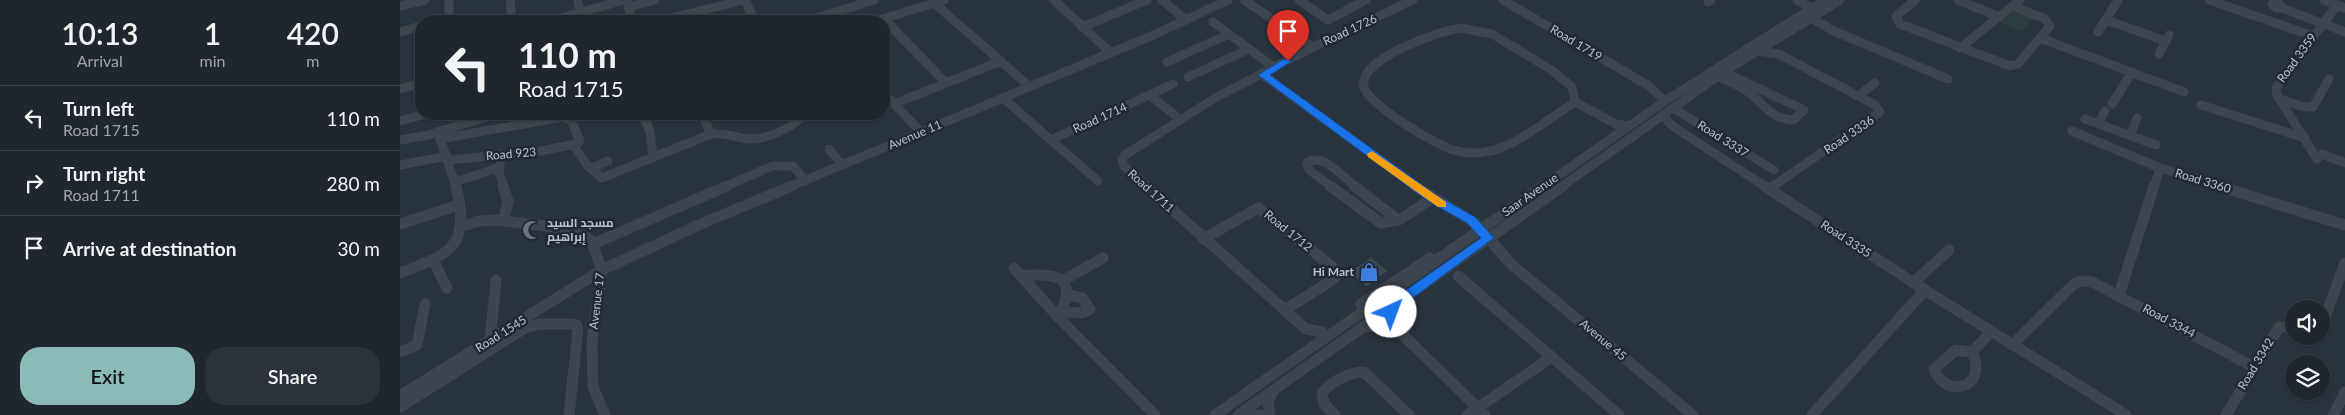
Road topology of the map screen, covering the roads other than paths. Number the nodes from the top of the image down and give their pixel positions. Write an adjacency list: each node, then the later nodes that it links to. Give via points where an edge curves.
1 (425, 0): 33 (street)
2 (449, 0): 37 (street)
3 (510, 0): 38 (street)
4 (578, 0): 35 (street)
5 (655, 0): 29 (street)
6 (744, 0): 41 (street); 42 (street)
7 (874, 0): 43 (street)
8 (944, 0): 30 (street)
9 (1055, 0): 51 (street)
10 (1147, 0): 51 (street)
11 (1162, 0): 46 (street)
12 (1228, 0): 46 (street, Avenue 11)
13 (1244, 0): 62 (street)
14 (1299, 0): 47 (street)
15 (1366, 0): 47 (street)
16 (1413, 0): 57 (street, Road 1726)
17 (1503, 0): 83 (street, Road 1719)
18 (1797, 0): 36 (street)
19 (1802, 0): 36 (street)
20 (1825, 0): 36 (street, Saar Avenue)
21 (1840, 0): 36 (street, Saar Avenue)
22 (1916, 0): 63 (street, via 1898,13 1896,20 1906,28)
23 (1958, 0): 44 (street)
24 (1972, 0): 44 (street)
25 (2118, 0): 48 (street)
26 (2209, 0): 59 (street)
27 (2263, 0): 32 (street)
28 (2324, 0): 34 (street)
29 (626, 2): 35 (street); 40 (street)
30 (934, 3): 45 (street); 69 (street)
31 (2016, 3): 44 (street); 60 (street, via 2048,21 2050,26)
32 (2279, 4): 50 (street)
33 (400, 6)
34 (2341, 6): 50 (street, Road 3359)
35 (580, 13): 39 (street)
36 (1815, 13): 61 (street, Saar Avenue); 76 (street, via 1834,31); 86 (street, Saar Avenue)
37 (447, 15)
38 (511, 15)
39 (573, 15)
40 (630, 15)
41 (683, 15)
42 (752, 15)
43 (826, 15)
44 (2001, 15): 63 (street)
45 (890, 17)
46 (1186, 20): 66 (street, Avenue 11)
47 (1328, 20): 57 (street)
48 (2106, 20): 55 (street); 68 (street, via 2168,38)
49 (1213, 22): 58 (street)
50 (2322, 24): 56 (street); 59 (street, Road 3359)
51 (1082, 27): 66 (street)
52 (415, 28): 54 (street)
53 (890, 30): 78 (street)
54 (400, 32)
55 (2098, 32)
56 (2345, 32)
57 (1346, 33): 62 (street, Road 1726)
58 (1230, 34): 64 (street); 70 (street)
59 (2313, 36): 90 (street, Road 3359, via 2277,85)
60 (2040, 38): 63 (street, via 2016,66); 72 (street)
61 (1772, 42): 65 (street, Saar Avenue); 67 (street)
62 (1313, 47): 71 (street, Road 1711)
63 (1960, 48)
64 (1249, 49): 71 (street); 75 (street)
65 (1757, 51): 67 (street, Road 3336); 73 (street, Saar Avenue)
66 (1111, 53): 82 (street, Avenue 11)
67 (1779, 54): 88 (street, Road 3336)
68 (2159, 54)
69 (1001, 61): 78 (street); 82 (street)
70 (1166, 62)
71 (1275, 68): 74 (street, Road 1711)
72 (2132, 72): 85 (street); 110 (street)
73 (1721, 74): 73 (street, via 1781,118 1793,120 1804,110 1775,93); 97 (street, Saar Avenue)
74 (1263, 75): 101 (street, Road 1711); 143 (street, Avenue 45)
75 (1188, 77)
76 (1948, 79)
77 (2329, 79): 90 (street, via 2313,106 2304,107)
78 (946, 83): 94 (street)
79 (1875, 83): 88 (street)
80 (1173, 84): 87 (street, Road 1714)
81 (415, 85): 84 (street)
82 (1029, 86): 89 (street, Avenue 11)
83 (1649, 86): 86 (street, Road 1719); 92 (street, Road 1719)
84 (400, 89)
85 (2184, 92)
86 (1677, 93): 92 (street, Saar Avenue)
87 (1149, 95): 101 (street); 123 (street, Road 1714)
88 (1858, 96): 142 (street, Road 3336, via 1878,108 1879,115)
89 (1003, 98): 115 (street, Avenue 11); 123 (street)
90 (2280, 99): 121 (street, Road 3359)
91 (890, 100): 94 (street)
92 (1664, 101): 111 (street, Saar Avenue)
93 (1574, 102): 93 (street, via 1572,88 1550,69 1492,34 1465,28 1433,34 1378,62 1368,70 1364,80 1365,91 1390,113 1439,144 1468,153 1502,148); 96 (street)
94 (894, 104): 115 (street)
95 (2201, 105): 121 (street)
96 (1585, 108): 111 (street, via 1616,124); 118 (street, via 1611,127)
97 (1673, 108): 98 (street, Saar Avenue); 138 (street, Road 3337)
98 (1663, 114): 112 (street, Saar Avenue); 114 (street, Road 3335)
99 (415, 117): 109 (street)
100 (2137, 118): 120 (street)
101 (1180, 119): 151 (street, Road 1711, via 1126,155 1122,163)
102 (2086, 119): 110 (street)
103 (478, 120): 119 (street)
104 (533, 120): 119 (street)
105 (571, 120): 124 (street, via 580,141)
106 (645, 120): 129 (street, via 652,138)
107 (705, 120): 117 (street)
108 (800, 120): 117 (street, via 755,139 727,132)
109 (400, 121)
110 (2098, 124): 113 (street)
111 (1629, 126): 118 (street, Saar Avenue)
112 (1644, 128): 114 (street, Road 3335, via 1661,126); 150 (street, Saar Avenue)
113 (2115, 130): 120 (street); 126 (street)
114 (1680, 131): 142 (street, Road 3335)
115 (921, 132): 134 (street, Avenue 11)
116 (2072, 132): 126 (street)
117 (711, 134): 129 (street)
118 (1616, 135): 150 (street, Saar Avenue)
119 (439, 136): 122 (street); 130 (street)
120 (2130, 136): 125 (street)
121 (2305, 138): 132 (street, Road 3359, via 2320,156)
122 (400, 140)
123 (1051, 140): 140 (street)
124 (573, 145): 128 (street, Road 923, via 541,152); 136 (street)
125 (2156, 145)
126 (2110, 146): 137 (street)
127 (829, 149): 134 (street)
128 (501, 154): 130 (street, Road 923); 135 (street)
129 (653, 157): 136 (street, via 600,178)
130 (448, 158): 133 (street, Road 923); 141 (street)
131 (608, 161): 136 (street)
132 (2345, 163)
133 (400, 165)
134 (842, 165): 139 (street, Avenue 11)
135 (498, 168): 141 (street); 145 (street, via 508,201)
136 (592, 168)
137 (2160, 168): 148 (street, Road 3360); 167 (street, Road 3360)
138 (1774, 170)
139 (805, 181): 152 (street, via 793,166 772,166); 158 (street, Avenue 11)
140 (1098, 181)
141 (455, 182): 144 (street)
142 (1769, 189): 163 (street, Road 3335)
143 (1432, 198): 146 (street); 150 (street, Avenue 45, via 1456,213)
144 (459, 205): 147 (street); 149 (street)
145 (504, 220): 149 (street, via 485,220); 152 (street, via 576,230)
146 (1398, 220): 146 (street, via 1320,159 1307,163 1309,170 1382,223 1388,225)
147 (400, 224)
148 (2345, 225)
149 (460, 227): 156 (street, via 456,242)
150 (1481, 236): 153 (street, Saar Avenue); 170 (street, Saar Avenue); 204 (street, Avenue 45)
151 (1203, 239): 171 (street, Road 1711); 171 (street, Road 1712, via 1258,208 1334,268 1338,274 1332,280)
152 (593, 244): 158 (street, Avenue 17)
153 (1452, 249): 176 (street, via 1417,265); 186 (street, Saar Avenue)
154 (1949, 250): 163 (street)
155 (1103, 258): 162 (street)
156 (433, 260): 159 (street); 164 (street)
157 (2345, 263): 169 (street)
158 (602, 270): 179 (street, Road 1545); 193 (street, Avenue 17, via 592,341 592,378)
159 (400, 273)
160 (1458, 276): 184 (street)
161 (496, 280): 179 (street)
162 (1064, 280): 166 (street); 172 (street, via 1047,273 1018,272)
163 (1913, 283): 165 (street, Road 3335)
164 (447, 288)
165 (1925, 290): 177 (street, Road 3335); 205 (street)
166 (1068, 295): 172 (street); 172 (street, via 1083,297 1090,309 1082,313)
167 (2119, 295): 181 (street, Road 3344, via 2092,282 2074,284); 185 (street, Road 3344)
168 (425, 304): 182 (street, via 417,346)
169 (2330, 304)
170 (1393, 305): 173 (street, Saar Avenue); 178 (street, via 1392,319)
171 (1285, 310): 175 (street, Road 1711)
172 (1059, 314): 194 (street)
173 (1363, 327): 178 (street, via 1385,326); 187 (street, Saar Avenue)
174 (2285, 327): 185 (street, Road 3342, via 2279,327)
175 (1306, 329): 176 (street); 180 (street)
176 (1322, 332): 180 (street)
177 (1991, 332): 181 (street, Road 3335); 183 (street)
178 (1402, 334): 191 (street)
179 (490, 340): 189 (street, Road 1545)
180 (1307, 343): 186 (street, via 1287,357)
181 (2012, 345): 206 (street, Road 3335)
182 (400, 352)
183 (1972, 352)
184 (1552, 357): 191 (street); 203 (street)
185 (2254, 367): 207 (street, Road 3342)
186 (1280, 369): 195 (street, Saar Avenue)
187 (1274, 390): 196 (street, Saar Avenue); 199 (street, via 1268,403)
188 (2345, 392): 208 (street)
189 (400, 396)
190 (400, 407): 192 (street, via 525,328 539,324 573,324 578,329 572,407)
191 (1482, 411): 202 (street)
192 (568, 415)
193 (605, 415)
194 (1155, 415)
195 (1215, 415)
196 (1238, 415)
197 (1244, 415): 198 (street)
198 (1261, 415)
199 (1270, 415)
200 (1335, 415): 201 (street, via 1324,404 1322,393 1345,376 1358,371 1368,375)
201 (1408, 415)
202 (1467, 415)
203 (1619, 415)
204 (1693, 415)
205 (1812, 415)
206 (2126, 415)
207 (2226, 415)
208 (2333, 415)

